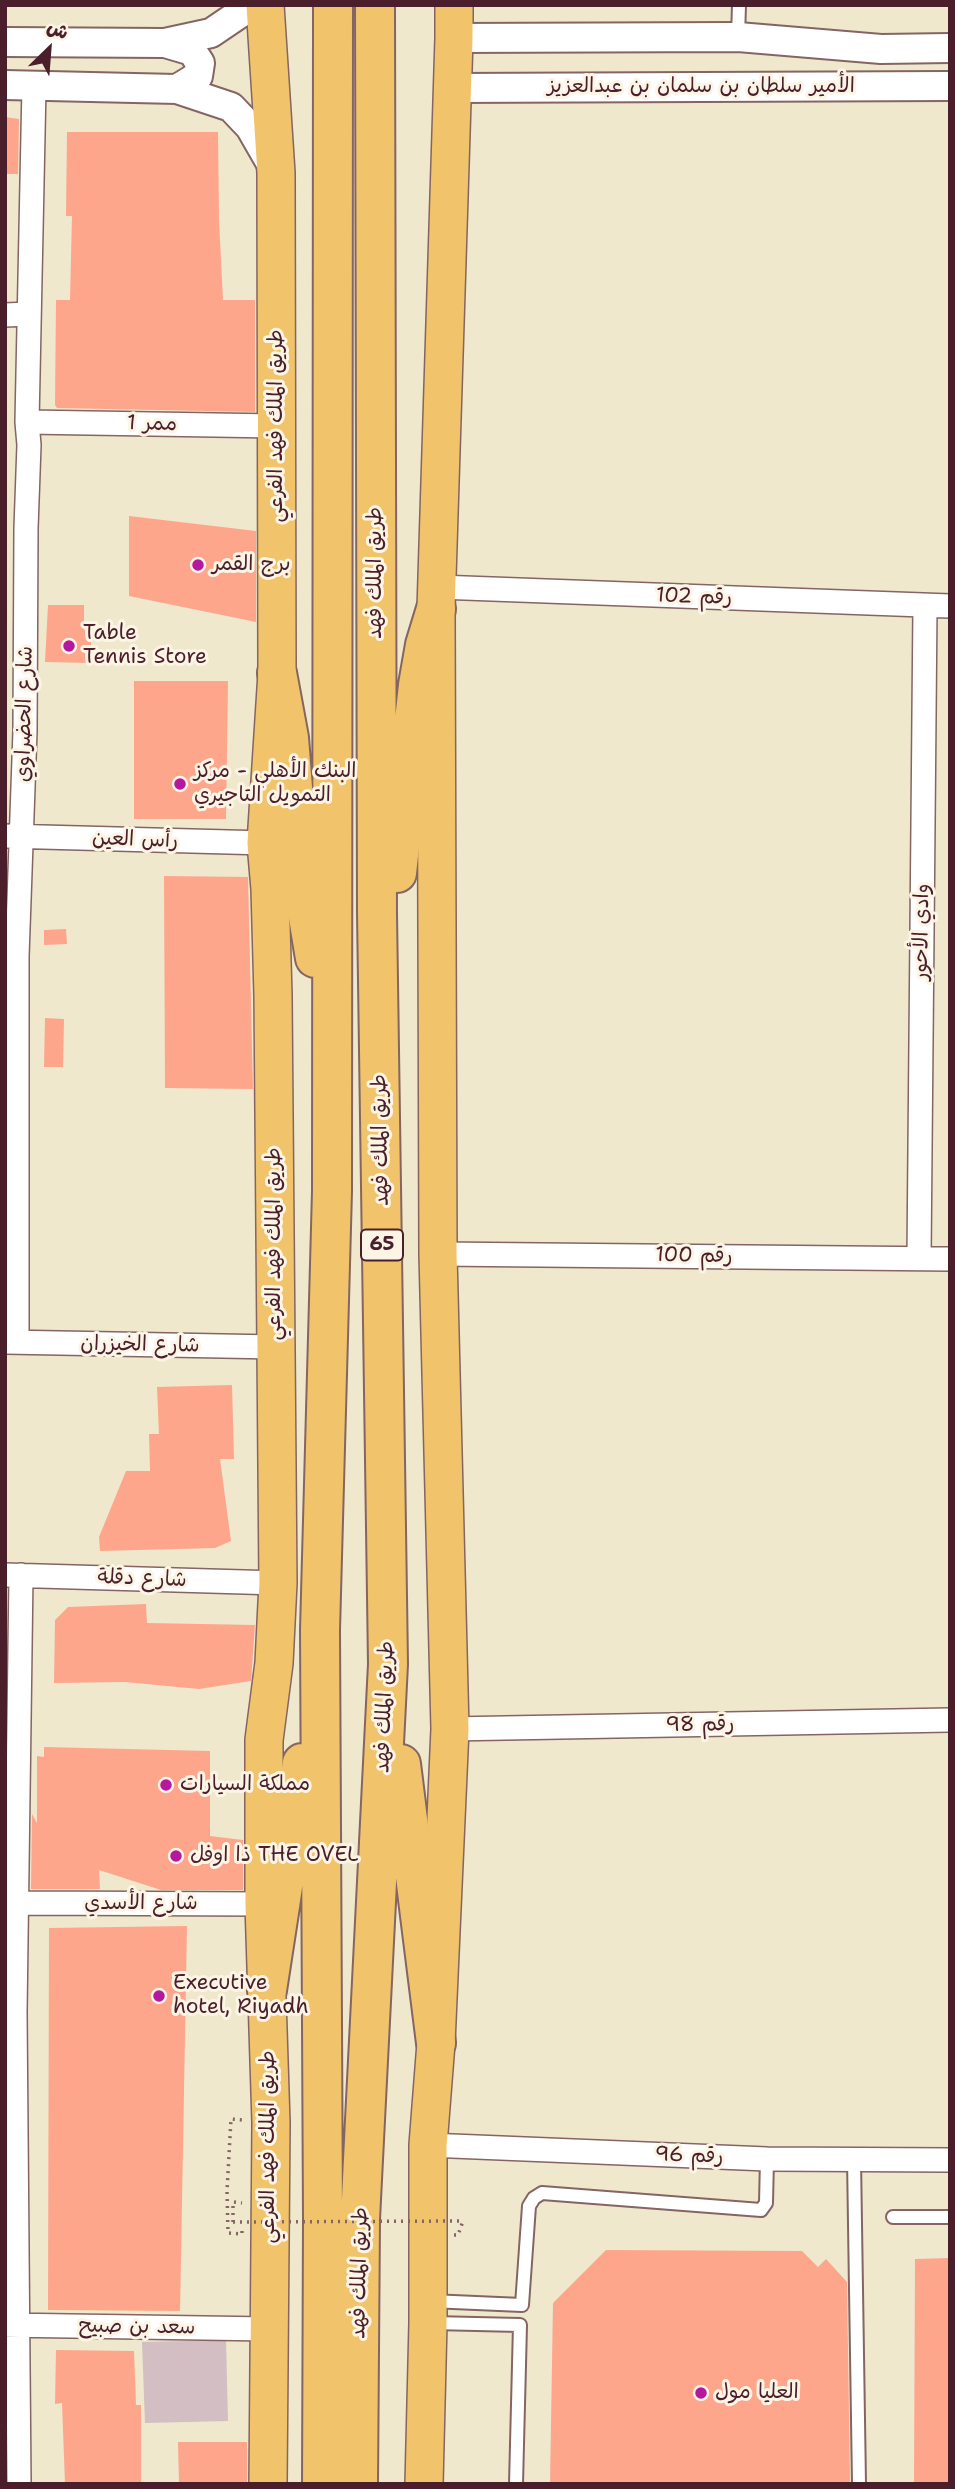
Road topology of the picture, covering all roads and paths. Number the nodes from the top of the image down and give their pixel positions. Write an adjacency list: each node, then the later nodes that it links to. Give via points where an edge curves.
1 (245, 5): 10 (street, via 211,33)
2 (265, 5): 18 (main road, طريق الملك فهد الفرعي)
3 (333, 5): 33 (highway, طريق الملك فهد / 65)
4 (374, 5): 31 (highway, طريق الملك فهد / 65)
5 (739, 5): 7 (lane)
6 (454, 21): 8 (street, الأمير سلطان بن سلمان بن عبدالعزيز); 16 (main road)
7 (738, 37): 8 (street, الأمير سلطان بن سلمان بن عبدالعزيز); 11 (street, الأمير سلطان بن سلمان بن عبدالعزيز, via 881,48)
8 (566, 38): 14 (street)
9 (5, 42): 10 (street)
10 (165, 43): 17 (street, via 192,51 200,63 198,76)
11 (950, 48)
12 (5, 85): 13 (street)
13 (34, 86): 17 (street); 20 (street, شارع الحضراوي)
14 (569, 86): 15 (street, الأمير سلطان بن سلمان بن عبدالعزيز); 16 (street, الأمير سلطان بن سلمان بن عبدالعزيز)
15 (950, 86)
16 (453, 88): 24 (main road)
17 (177, 89): 18 (street, via 231,107 250,127)
18 (276, 173): 22 (main road, طريق الملك فهد الفرعي)
19 (5, 314): 20 (street)
20 (29, 314): 21 (street, شارع الحضراوي)
21 (27, 422): 22 (street, ممر 1); 23 (street, شارع الحضراوي, via 29,445)
22 (277, 426): 27 (main road, طريق الملك فهد الفرعي)
23 (16, 528): 28 (street, شارع الحضراوي)
24 (437, 598): 25 (street, رقم 102); 31 (highway, via 418,685 392,924); 34 (main road)
25 (925, 606): 26 (street, رقم 102); 35 (street, وادي الأحور)
26 (950, 606)
27 (277, 673): 30 (main road, طريق الملك فهد الفرعي); 33 (highway, via 289,738 303,893)
28 (15, 731): 29 (street, شارع الحضراوي)
29 (14, 836): 30 (street, رأس العين); 32 (street, شارع الحضراوي)
30 (266, 844): 38 (main road, طريق الملك فهد الفرعي, via 273,996)
31 (378, 941): 42 (highway, طريق الملك فهد / 65)
32 (11, 956): 37 (street, شارع الحضراوي)
33 (332, 1058): 41 (highway, طريق الملك فهد / 65)
34 (438, 1254): 35 (street, رقم 100); 45 (main road)
35 (919, 1258): 36 (street, رقم 100)
36 (950, 1259)
37 (11, 1342): 38 (street, شارع الخيزران)
38 (275, 1347): 40 (main road, طريق الملك فهد الفرعي)
39 (13, 1575): 40 (street, شارع دقلة); 43 (street)
40 (278, 1583): 48 (main road, طريق الملك فهد الفرعي, via 264,1740)
41 (320, 1630): 49 (highway); 69 (highway, طريق الملك فهد / 65)
42 (388, 1664): 51 (highway); 70 (highway, طريق الملك فهد / 65, via 360,2219)
43 (11, 1697): 46 (street)
44 (950, 1720): 45 (street, رقم 98)
45 (450, 1729): 51 (main road)
46 (11, 1800): 47 (street)
47 (18, 1903): 48 (street, شارع الأسدي); 50 (street)
48 (264, 1905): 49 (main road, طريق الملك فهد الفرعي)
49 (267, 1990): 52 (main road, طريق الملك فهد الفرعي)
50 (10, 2012): 59 (street)
51 (436, 2043): 53 (main road)
52 (271, 2123): 60 (path, bridge, via 231,2119 228,2233 242,2234 243,2203 233,2202 233,2222); 65 (main road, طريق الملك فهد الفرعي)
53 (428, 2145): 54 (street, رقم 96); 62 (main road)
54 (768, 2159): 55 (street, رقم 96); 61 (lane, via 766,2203 761,2210 542,2193 528,2206)
55 (854, 2160): 56 (street, رقم 96); 73 (lane)
56 (950, 2160)
57 (892, 2217): 58 (lane)
58 (950, 2217)
59 (11, 2219): 63 (street)
60 (463, 2221)
61 (522, 2305): 62 (lane); 64 (lane)
62 (428, 2312): 64 (lane); 71 (main road)
63 (11, 2325): 65 (street, سعد بن صبيح); 66 (street)
64 (520, 2325): 72 (lane)
65 (269, 2329): 68 (main road, طريق الملك فهد الفرعي)
66 (12, 2446): 67 (street)
67 (19, 2484)
68 (268, 2484)
69 (322, 2484)
70 (358, 2484)
71 (424, 2484)
72 (516, 2484)
73 (859, 2484)

